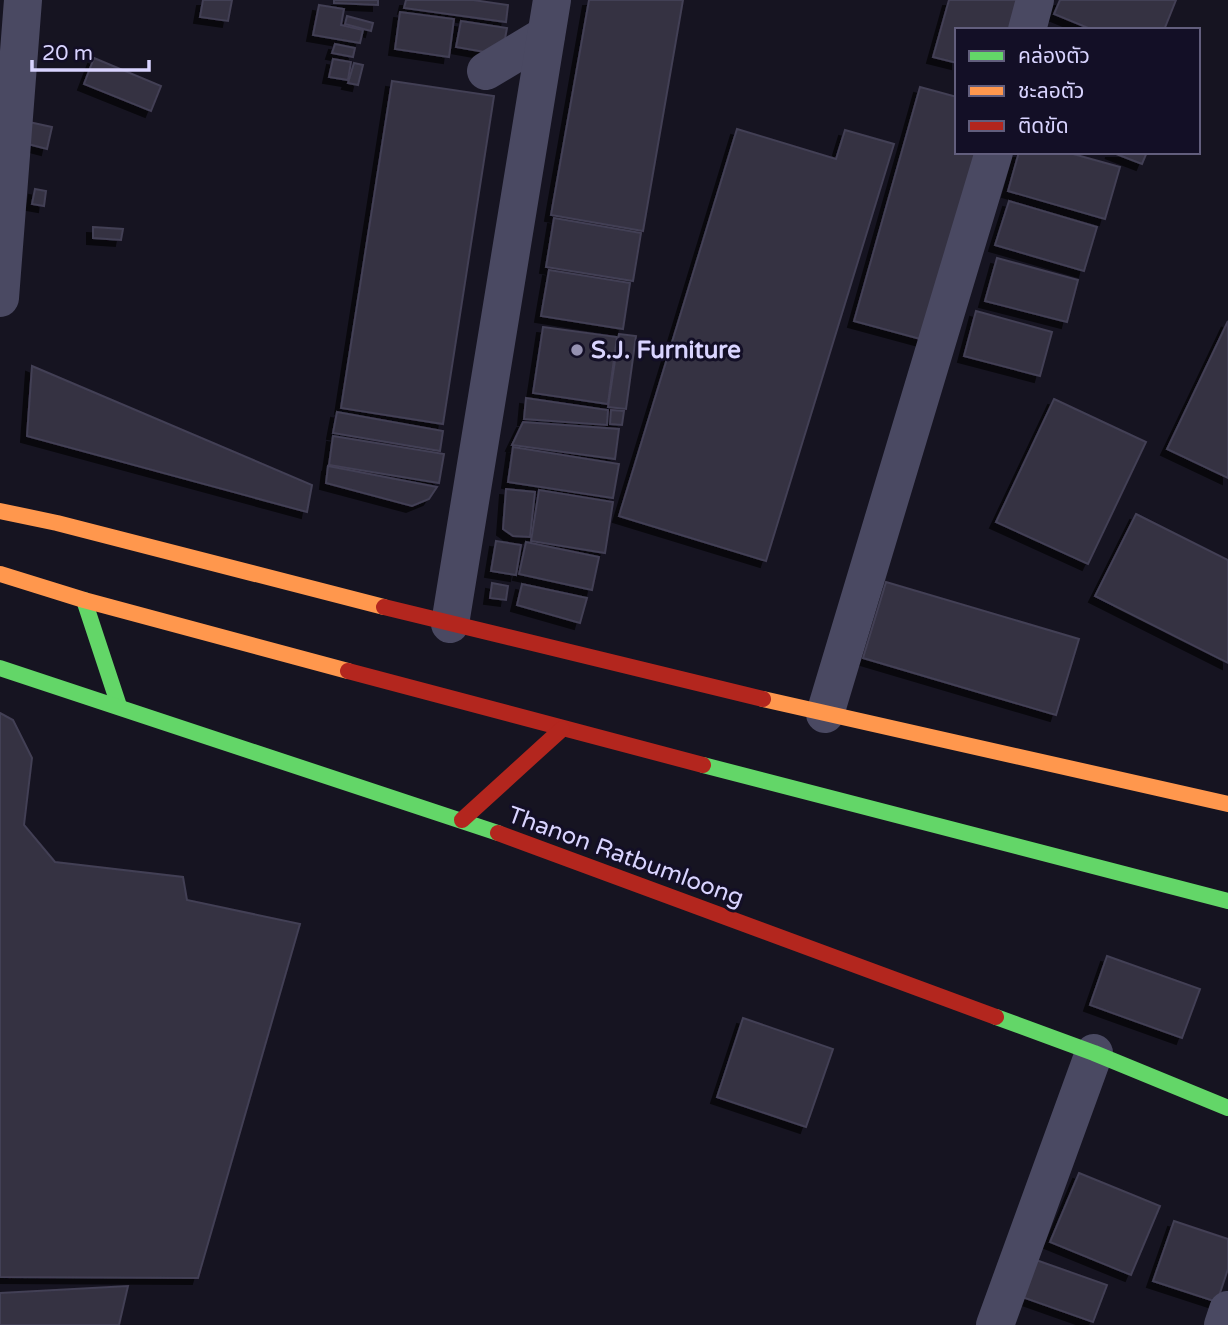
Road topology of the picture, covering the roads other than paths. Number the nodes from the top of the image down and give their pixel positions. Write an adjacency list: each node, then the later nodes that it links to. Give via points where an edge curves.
1 (23, 0): 7 (street)
2 (1035, 0): 4 (street)
3 (549, 17): 5 (street); 11 (street)
4 (1028, 28)
5 (486, 71)
6 (993, 154): 14 (street)
7 (0, 298)
8 (0, 511): 11 (main road)
9 (0, 574): 10 (main road)
10 (84, 600): 13 (main road); 15 (main road)
11 (450, 624): 14 (main road)
12 (0, 668): 13 (main road, Thanon Ratbumloong)
13 (120, 706): 17 (main road, Thanon Ratbumloong)
14 (825, 714): 16 (main road)
15 (562, 729): 17 (main road); 18 (main road)
16 (1228, 804)
17 (462, 820): 19 (main road, Thanon Ratbumloong)
18 (1228, 901)
19 (1094, 1053): 20 (main road, Thanon Ratbumloong); 22 (street)
20 (1228, 1108)
21 (1228, 1310): 23 (street)
22 (995, 1325)
23 (1223, 1325)

